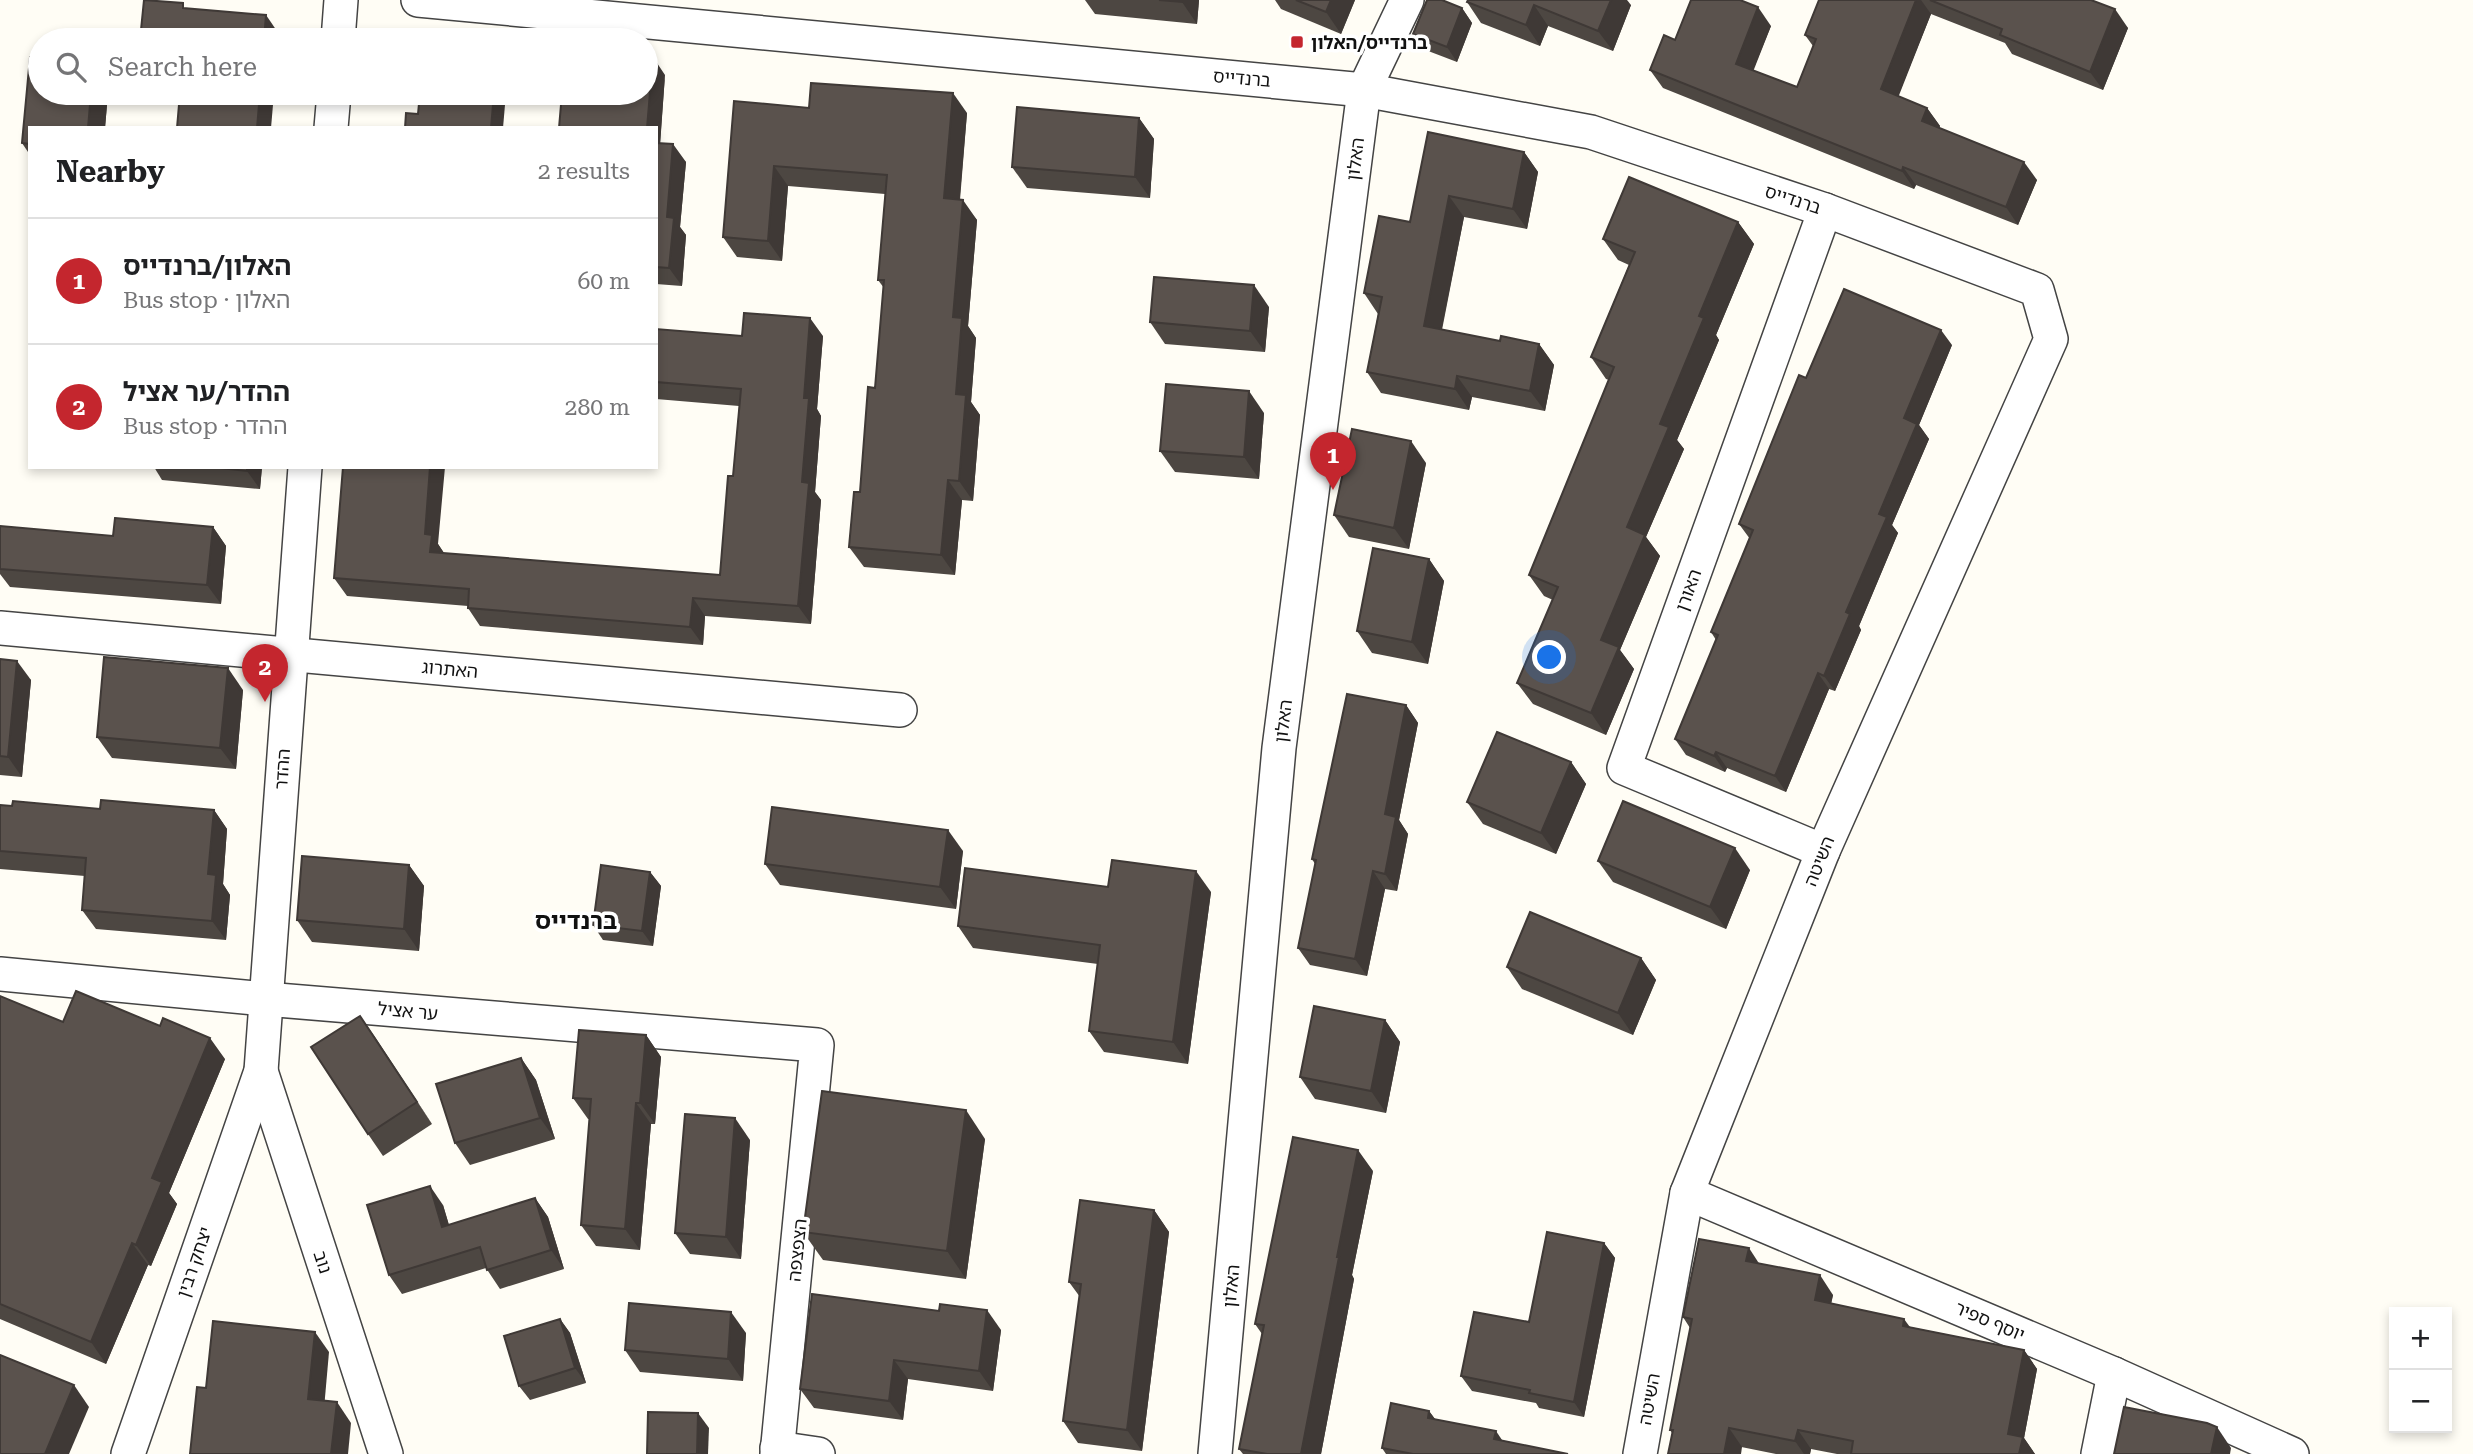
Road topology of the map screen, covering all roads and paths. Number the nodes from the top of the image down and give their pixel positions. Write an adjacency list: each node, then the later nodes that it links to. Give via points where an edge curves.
1 (341, 0): 4 (street)
2 (418, 0): 5 (street, ברנדייס)
3 (1407, 0): 5 (street, האלון)
4 (339, 28)
5 (1364, 90): 8 (street, ברנדייס, via 1591,132); 25 (street, האלון, via 1279,748)
6 (333, 105): 7 (street)
7 (331, 126)
8 (1825, 210): 9 (street, ברנדייס); 14 (street, האורן, via 1624,768)
9 (2037, 290): 14 (street, השיטה, via 2051,340)
10 (305, 469): 12 (street, ההדר)
11 (0, 628): 12 (street, האתרוג)
12 (291, 654): 13 (street, האתרוג); 16 (street, ההדר)
13 (900, 710)
14 (1823, 850): 19 (street, השיטה)
15 (0, 974): 16 (street, ער אציל)
16 (265, 999): 17 (street, ער אציל); 18 (street, ההדר)
17 (817, 1045): 21 (street, הצפצפה)
18 (261, 1071): 22 (street, יצחק רבין); 23 (street, נוב)
19 (1687, 1193): 20 (street, יוסף ספיר); 26 (street, השיטה)
20 (2114, 1374): 27 (street); 28 (street, יוסף ספיר)
21 (777, 1451): 24 (street)
22 (128, 1454)
23 (386, 1454)
24 (818, 1454)
25 (1215, 1454)
26 (1640, 1454)
27 (2098, 1454)
28 (2292, 1454)

